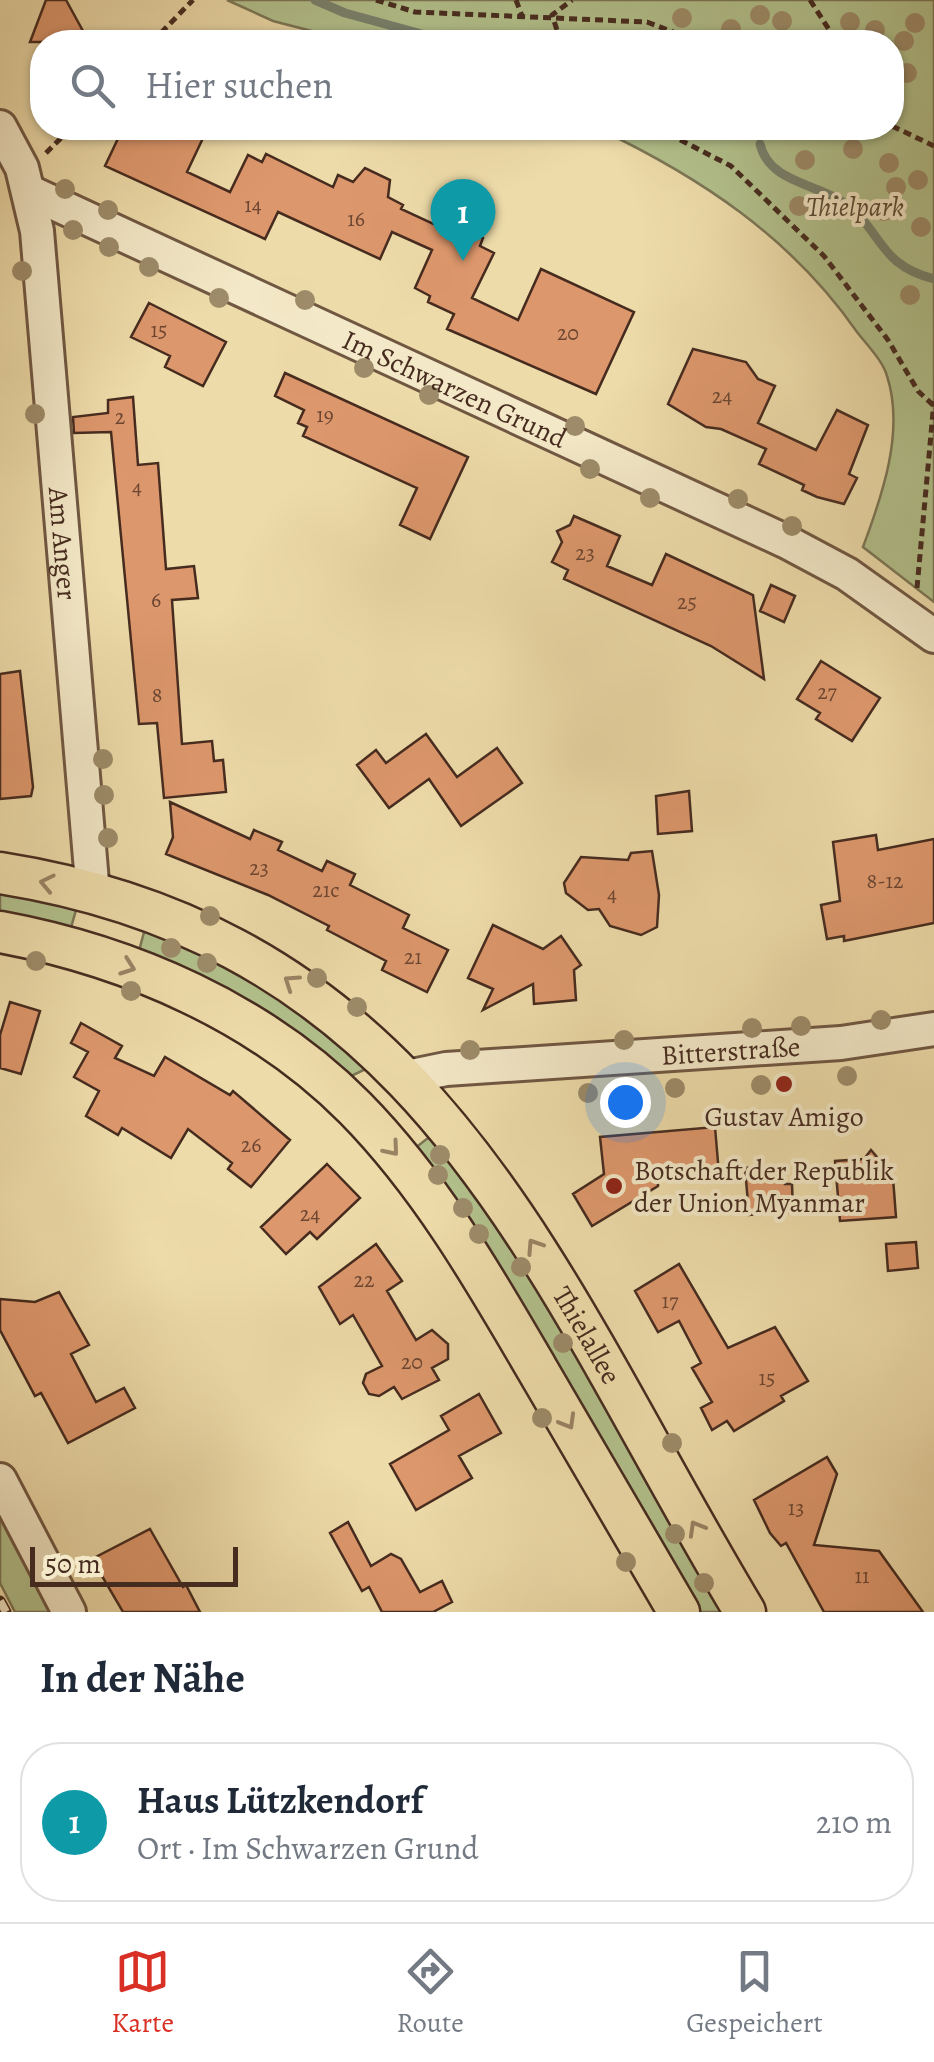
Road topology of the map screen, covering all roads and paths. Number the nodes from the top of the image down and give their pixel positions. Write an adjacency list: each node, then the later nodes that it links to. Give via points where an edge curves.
1 (193, 0): 8 (path)
2 (376, 0): 7 (path, via 416,12)
3 (516, 0): 7 (path)
4 (572, 0): 6 (path)
5 (810, 0): 11 (path)
6 (552, 15): 7 (path); 9 (path); 10 (path, via 648,22)
7 (522, 16)
8 (164, 30)
9 (557, 30)
10 (669, 30)
11 (829, 30)
12 (0, 127): 18 (street)
13 (904, 132): 16 (path)
14 (59, 140): 17 (path)
15 (680, 140): 19 (path, via 731,166 824,256 918,391)
16 (934, 146)
17 (40, 159)
18 (30, 192): 21 (street, Im Schwarzen Grund, via 786,542 847,574); 23 (street, Am Anger)
19 (934, 404): 20 (path)
20 (916, 596)
21 (934, 636)
22 (0, 873): 23 (main road, Thielallee, one-way to 22)
23 (93, 894): 25 (main road); 27 (main road, Thielallee, one-way to 23, via 282,976 177,924)
24 (0, 932): 25 (main road, Thielallee)
25 (84, 952): 28 (main road, Thielallee, one-way to 28, via 211,1004 304,1063)
26 (934, 1030): 27 (street, Bitterstraße)
27 (407, 1077): 28 (main road); 32 (main road, Thielallee, one-way to 27, via 568,1299 477,1162)
28 (354, 1107): 31 (main road, Thielallee, one-way to 31, via 471,1259)
29 (0, 1480): 30 (street)
30 (69, 1612)
31 (679, 1612)
32 (745, 1612)

